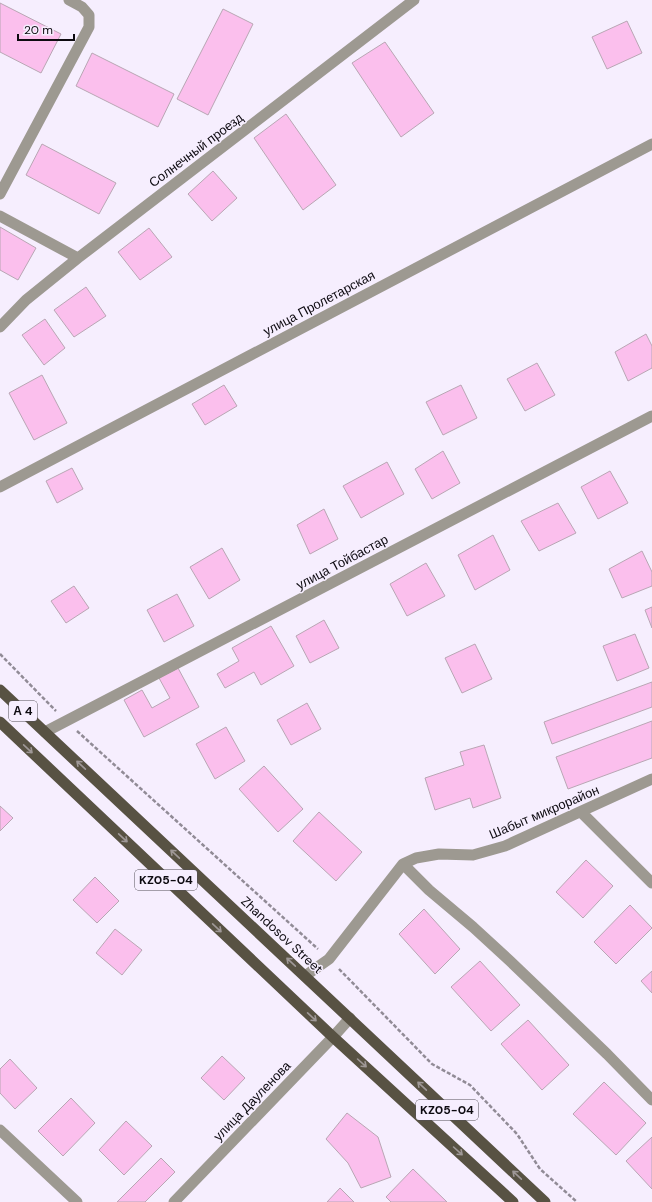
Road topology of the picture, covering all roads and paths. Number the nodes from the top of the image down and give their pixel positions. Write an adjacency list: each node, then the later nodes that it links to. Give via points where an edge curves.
1 (69, 0): 4 (street, via 82,7 89,16 89,27)
2 (414, 0): 6 (street, Солнечный проезд)
3 (652, 144): 9 (street, улица Пролетарская)
4 (0, 194)
5 (0, 216): 6 (street)
6 (78, 258): 7 (street, Солнечный проезд, via 26,300)
7 (0, 327)
8 (652, 416): 13 (street, улица Тойбастар)
9 (0, 487)
10 (0, 654): 13 (path)
11 (0, 691): 14 (main road, Zhandosov Street / А 4)
12 (0, 722): 22 (main road, KZ05-04, one-way to 22)
13 (67, 722): 14 (street, улица Тойбастар); 19 (path)
14 (45, 732): 20 (main road, Zhandosov Street / KZ05-04, one-way to 14)
15 (652, 779): 16 (street, Шабыт микрорайон)
16 (581, 812): 17 (street, Шабыт микрорайон, via 499,848 473,855 440,854 416,858); 18 (street)
17 (403, 864): 19 (street); 23 (street, via 607,1054)
18 (652, 883)
19 (329, 959): 20 (street); 29 (path, via 432,1064 470,1085 517,1134 540,1169)
20 (306, 976): 21 (main road, Zhandosov Street / KZ05-04)
21 (350, 1018): 22 (street, улица Дауленова); 28 (main road, Zhandosov Street / KZ05-04, one-way to 21)
22 (333, 1037): 26 (street, улица Дауленова); 27 (main road, KZ05-04, one-way to 27)
23 (652, 1100)
24 (0, 1130): 25 (street)
25 (77, 1202)
26 (174, 1202)
27 (513, 1202)
28 (545, 1202)
29 (577, 1202)

